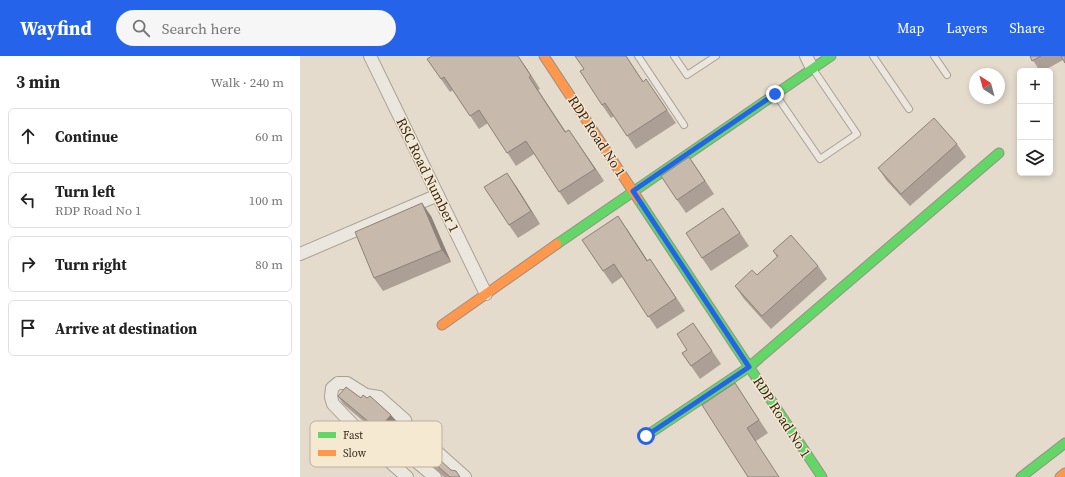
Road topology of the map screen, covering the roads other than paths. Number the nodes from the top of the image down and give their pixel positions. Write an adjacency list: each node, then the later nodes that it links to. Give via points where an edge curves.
1 (370, 56): 17 (street, RSC Road Number 1)
2 (544, 56): 16 (street, RDP Road No 1)
3 (638, 56): 14 (lane)
4 (674, 56): 5 (lane, via 687,75)
5 (716, 56)
6 (806, 56): 10 (street)
7 (831, 56): 10 (street)
8 (873, 56): 13 (lane)
9 (934, 56): 11 (lane)
10 (812, 68): 12 (street); 12 (lane, via 857,134 820,159)
11 (947, 75)
12 (775, 94): 16 (street)
13 (909, 109)
14 (684, 125)
15 (999, 153): 21 (street)
16 (633, 191): 19 (street); 21 (street, RDP Road No 1)
17 (438, 195): 18 (street); 19 (street, RSC Road Number 1)
18 (300, 254)
19 (486, 294): 20 (street)
20 (442, 325)
21 (749, 367): 24 (street); 33 (street, RDP Road No 1)
22 (349, 421): 23 (street, via 333,404 332,388 338,383 347,383 366,394 379,397)
23 (405, 421)
24 (646, 436)
25 (1065, 443): 34 (street)
26 (442, 456): 32 (street)
27 (393, 467): 30 (street)
28 (423, 467): 31 (street)
29 (1065, 473): 35 (street)
30 (402, 476)
31 (435, 477)
32 (465, 477)
33 (822, 477)
34 (1021, 477)
35 (1060, 477)

